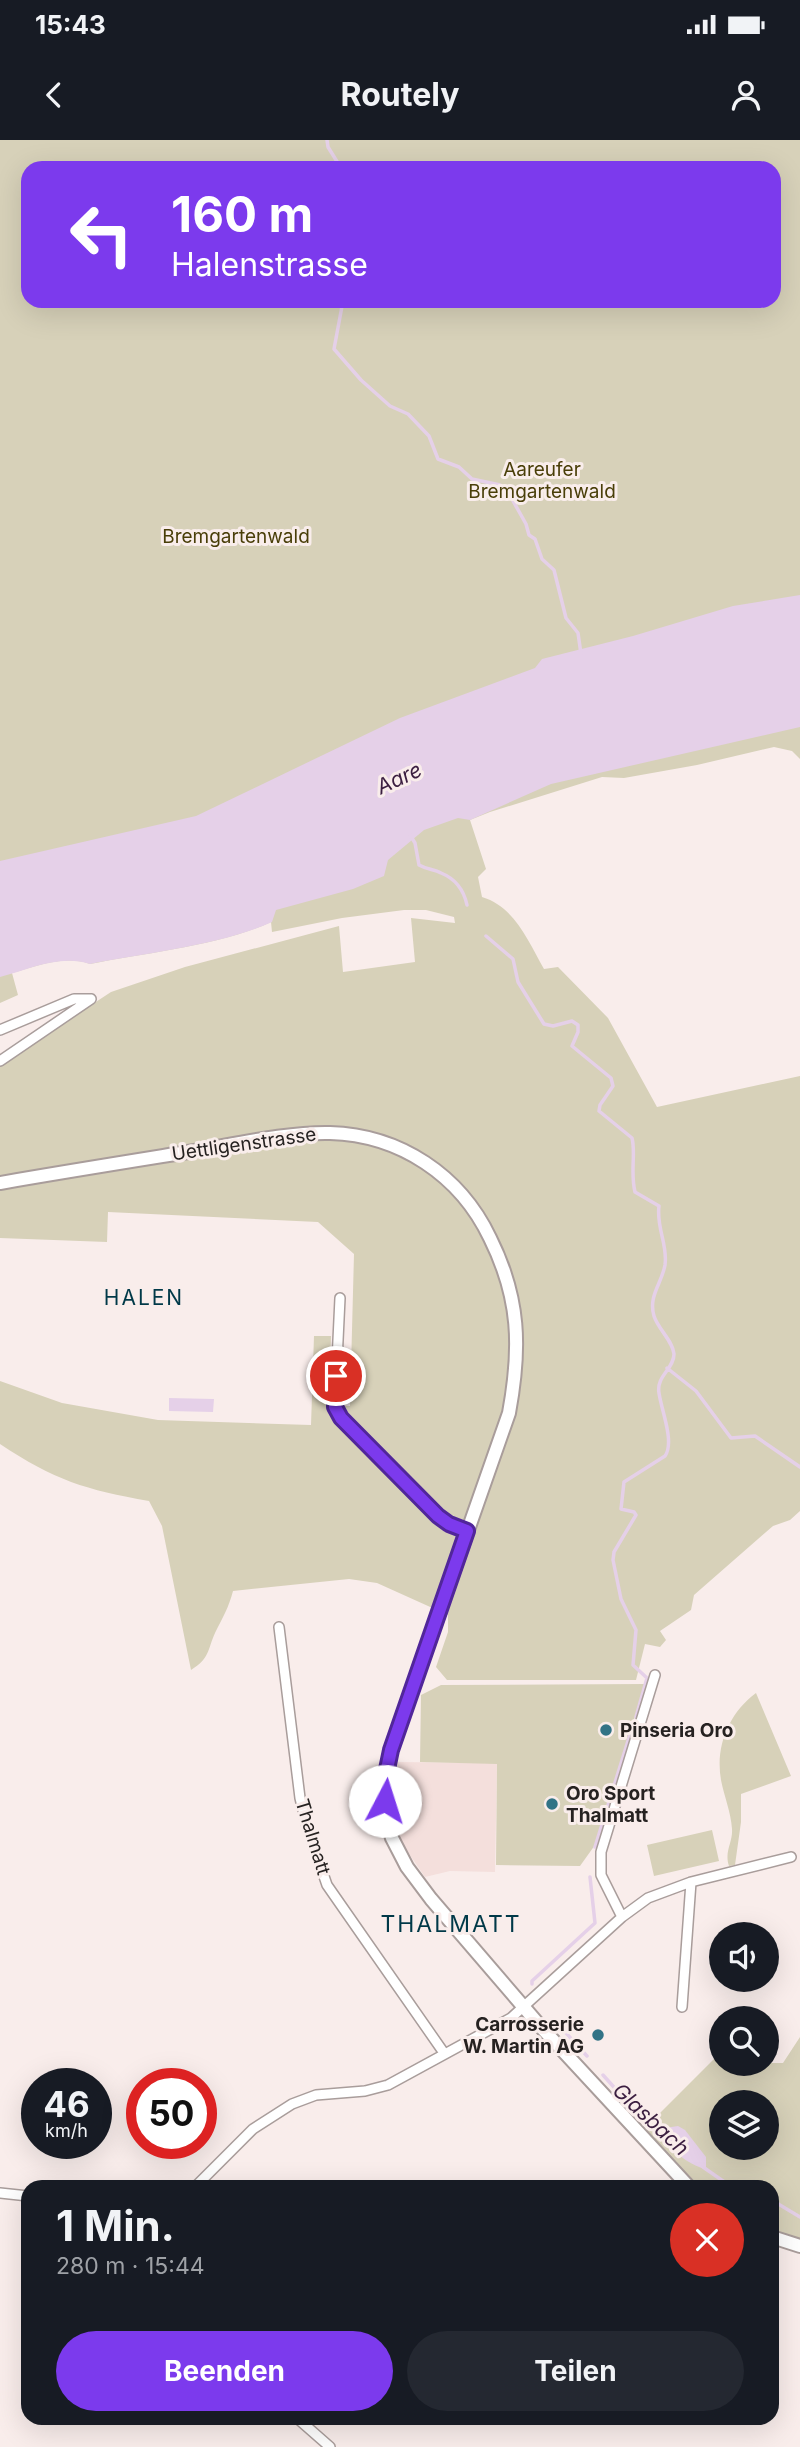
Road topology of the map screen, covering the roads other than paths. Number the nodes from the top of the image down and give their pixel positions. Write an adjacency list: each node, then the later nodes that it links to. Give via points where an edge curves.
1 (0, 1030): 2 (street, via 74,999 91,999)
2 (0, 1061)
3 (0, 1183): 5 (main road, Uettligenstrasse, via 328,1133 376,1139 402,1149 446,1177 484,1225 498,1254 511,1293 517,1335 509,1413)
4 (340, 1298): 5 (street, via 338,1415 438,1516)
5 (467, 1531): 11 (main road, Uettligenstrasse, via 391,1750 386,1814 397,1849 413,1875)
6 (279, 1628): 13 (street, Thalmatt, via 300,1798 327,1885)
7 (655, 1675): 10 (street, via 601,1852 601,1875)
8 (791, 1857): 9 (street)
9 (691, 1882): 10 (street, via 648,1898); 12 (street)
10 (622, 1917): 11 (street)
11 (523, 2006): 13 (street, via 511,2018); 15 (main road, Uettligenstrasse)
12 (682, 2007)
13 (444, 2053): 14 (street, via 377,2089 316,2095 292,2105 253,2129)
14 (202, 2180)
15 (683, 2180)
16 (0, 2193): 17 (street)
17 (21, 2195)
18 (779, 2238): 19 (main road)
19 (800, 2246)
20 (305, 2425): 21 (street)
21 (330, 2447)

